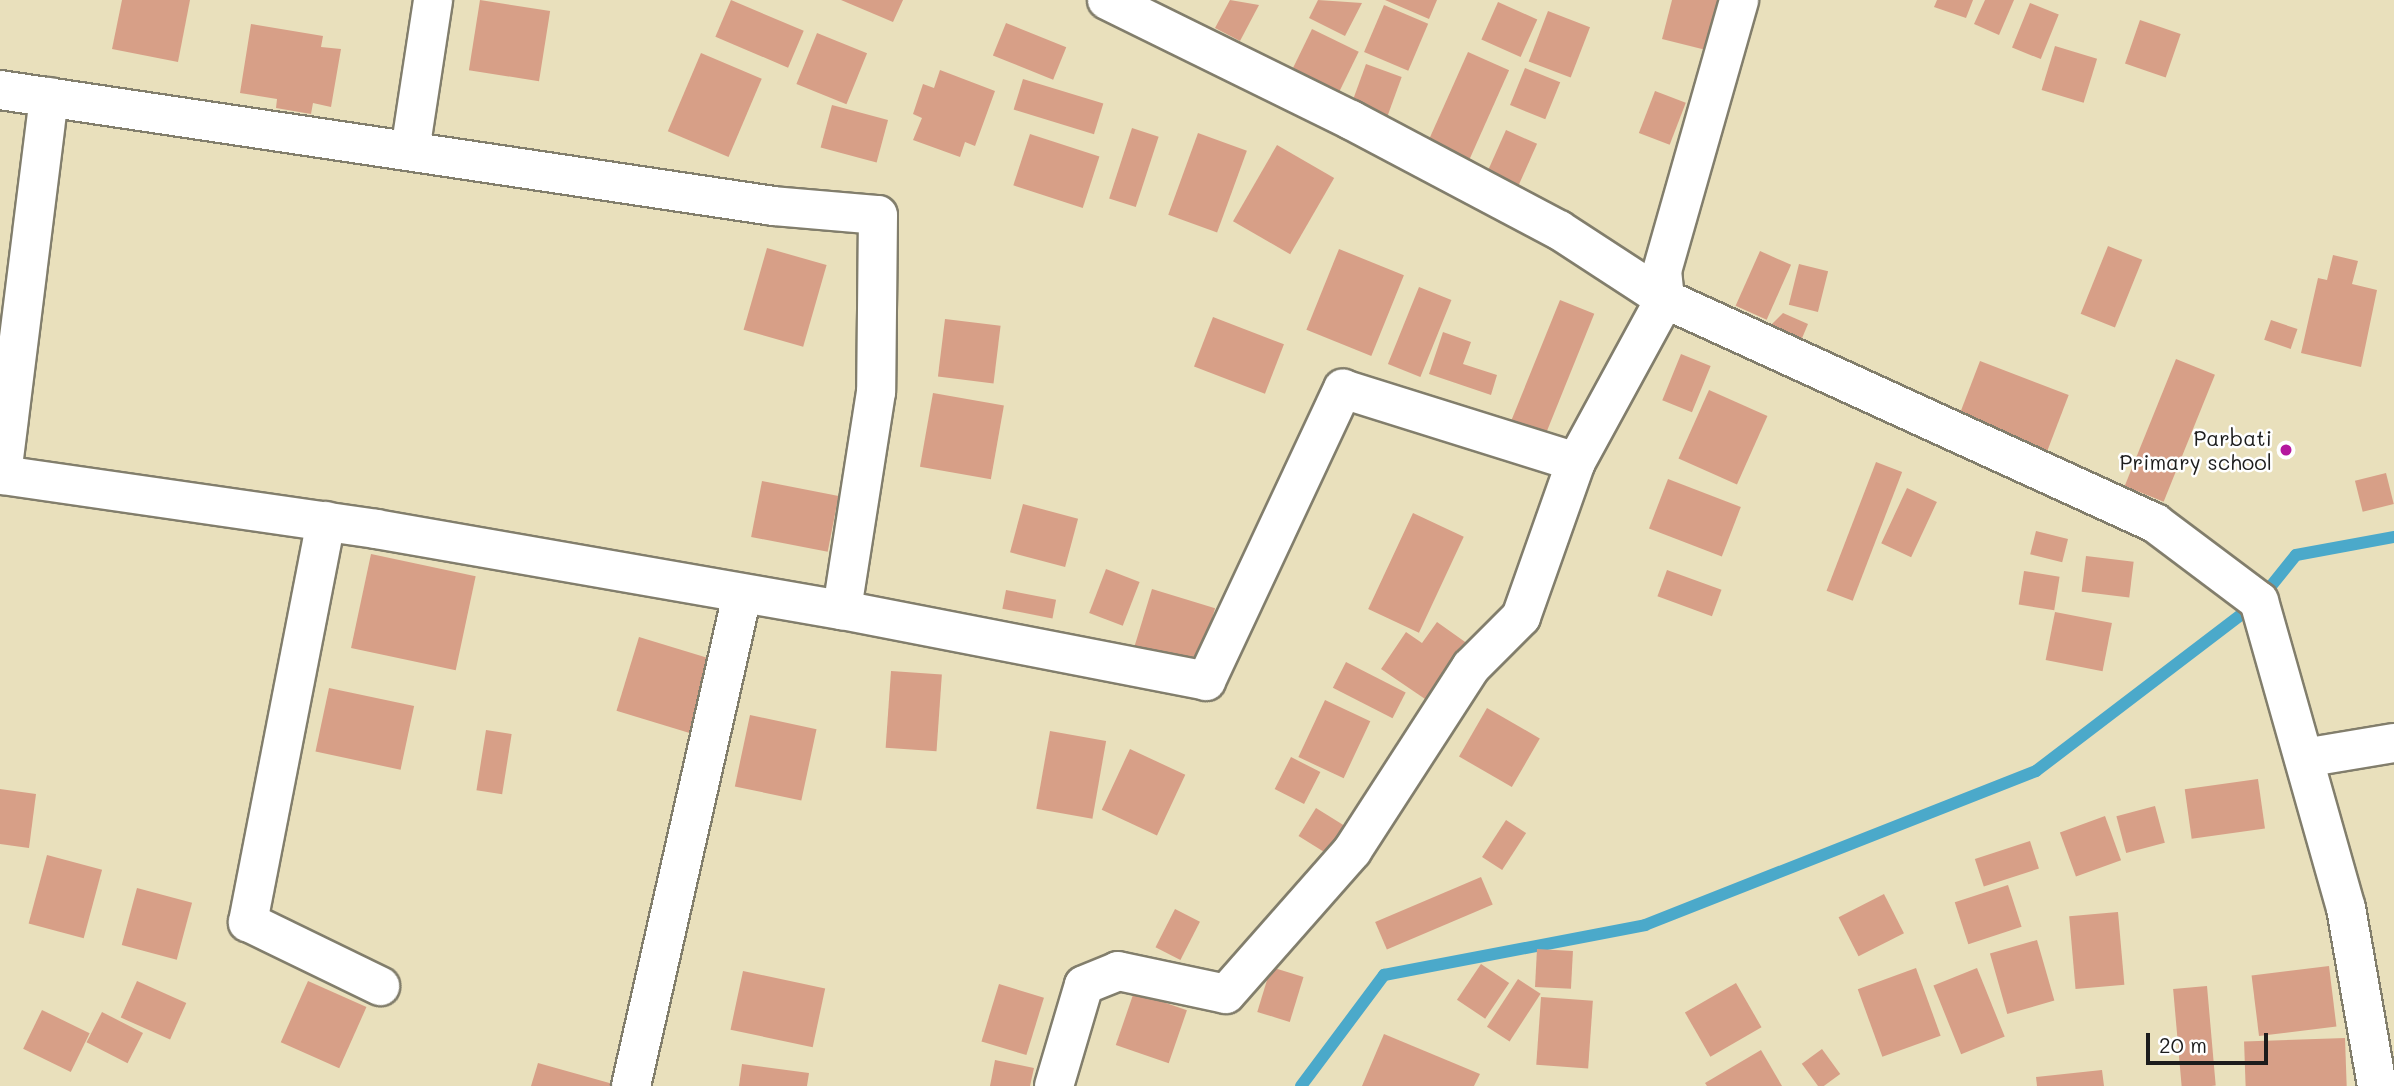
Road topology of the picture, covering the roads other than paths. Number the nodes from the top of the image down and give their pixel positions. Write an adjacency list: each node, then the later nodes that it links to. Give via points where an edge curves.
1 (433, 0): 6 (street)
2 (1107, 0): 7 (street, via 1352,120 1535,217)
3 (1739, 0): 7 (street, via 1662,271)
4 (0, 90): 5 (street)
5 (49, 97): 6 (street); 9 (street, via 2,475)
6 (410, 151): 11 (street, via 773,206 878,215 876,392)
7 (1665, 299): 8 (street); 13 (street, via 2155,523 2259,601)
8 (1576, 462): 11 (street, via 1343,389 1206,681); 16 (street, via 1521,617 1471,667 1352,851 1226,994 1118,971 1084,985)
9 (326, 521): 10 (street); 14 (street, via 248,922)
10 (742, 595): 11 (street); 15 (street)
11 (842, 610)
12 (2394, 743): 13 (street)
13 (2304, 758): 17 (street, via 2346,908)
14 (380, 986)
15 (631, 1086)
16 (1054, 1086)
17 (2377, 1086)

